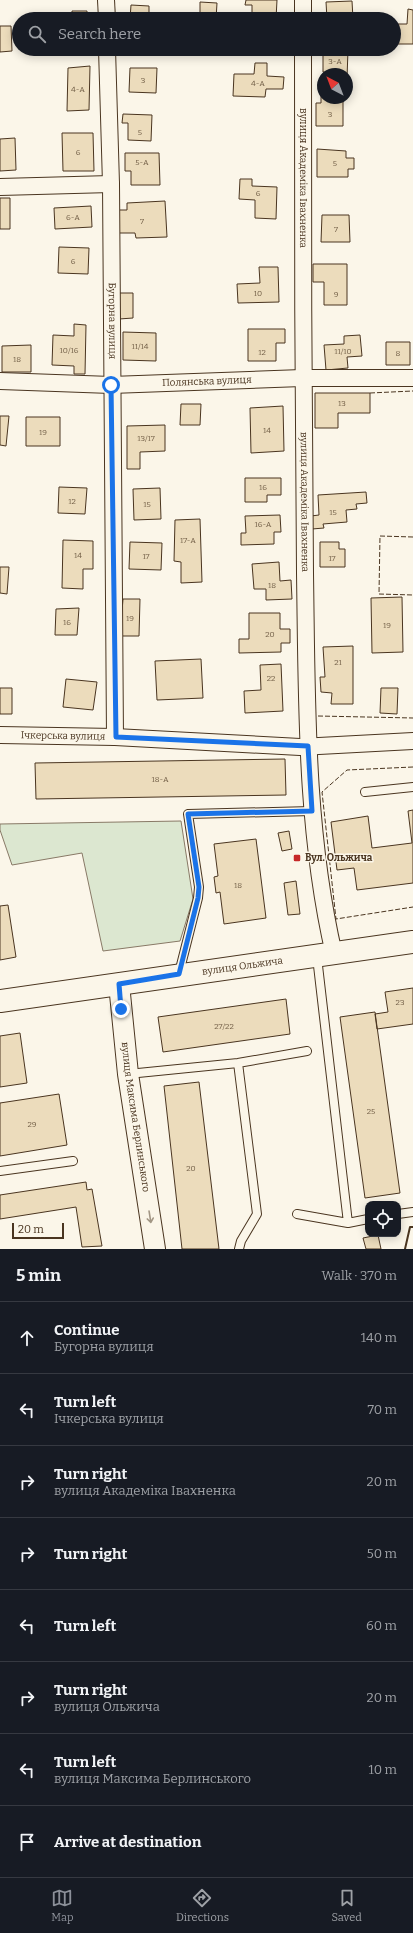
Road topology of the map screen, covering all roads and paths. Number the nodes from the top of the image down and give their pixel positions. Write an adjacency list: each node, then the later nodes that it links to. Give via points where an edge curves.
1 (106, 0): 3 (street)
2 (303, 0): 4 (street)
3 (107, 12)
4 (303, 12)
5 (108, 56): 7 (street, Бугорна вулиця)
6 (303, 56): 9 (street, вулиця Академіка Івахненка)
7 (111, 184): 8 (street); 12 (street, Бугорна вулиця)
8 (0, 187)
9 (302, 378): 10 (street, Полянська вулиця); 12 (street, Полянська вулиця); 16 (street, вулиця Академіка Івахненка)
10 (413, 378)
11 (0, 381): 12 (street, Полянська вулиця)
12 (111, 385): 14 (street, Бугорна вулиця)
13 (0, 735): 14 (street, Ічкерська вулиця)
14 (116, 737): 16 (street, Ічкерська вулиця)
15 (413, 740): 16 (street, Ічкерська вулиця)
16 (308, 746): 19 (street, вулиця Академіка Івахненка)
17 (413, 787): 18 (lane)
18 (365, 792)
19 (312, 811): 21 (street, вулиця Академіка Івахненка); 22 (lane, via 188,814 199,887)
20 (413, 942): 21 (main road, вулиця Ольжича)
21 (326, 955): 22 (main road, вулиця Ольжича); 34 (lane)
22 (179, 974): 23 (main road, вулиця Ольжича)
23 (119, 984): 24 (main road, вулиця Ольжича); 27 (street, вулиця Максима Берлинського)
24 (0, 1001)
25 (307, 1051): 26 (lane)
26 (238, 1063): 27 (lane); 36 (lane, via 258,1214)
27 (128, 1074): 35 (street, вулиця Максима Берлинського, one-way to 35)
28 (73, 1161): 29 (lane)
29 (0, 1170)
30 (413, 1212): 32 (lane)
31 (297, 1214): 34 (lane)
32 (401, 1214)
33 (365, 1220): 34 (lane)
34 (348, 1223)
35 (155, 1249)
36 (239, 1249)

